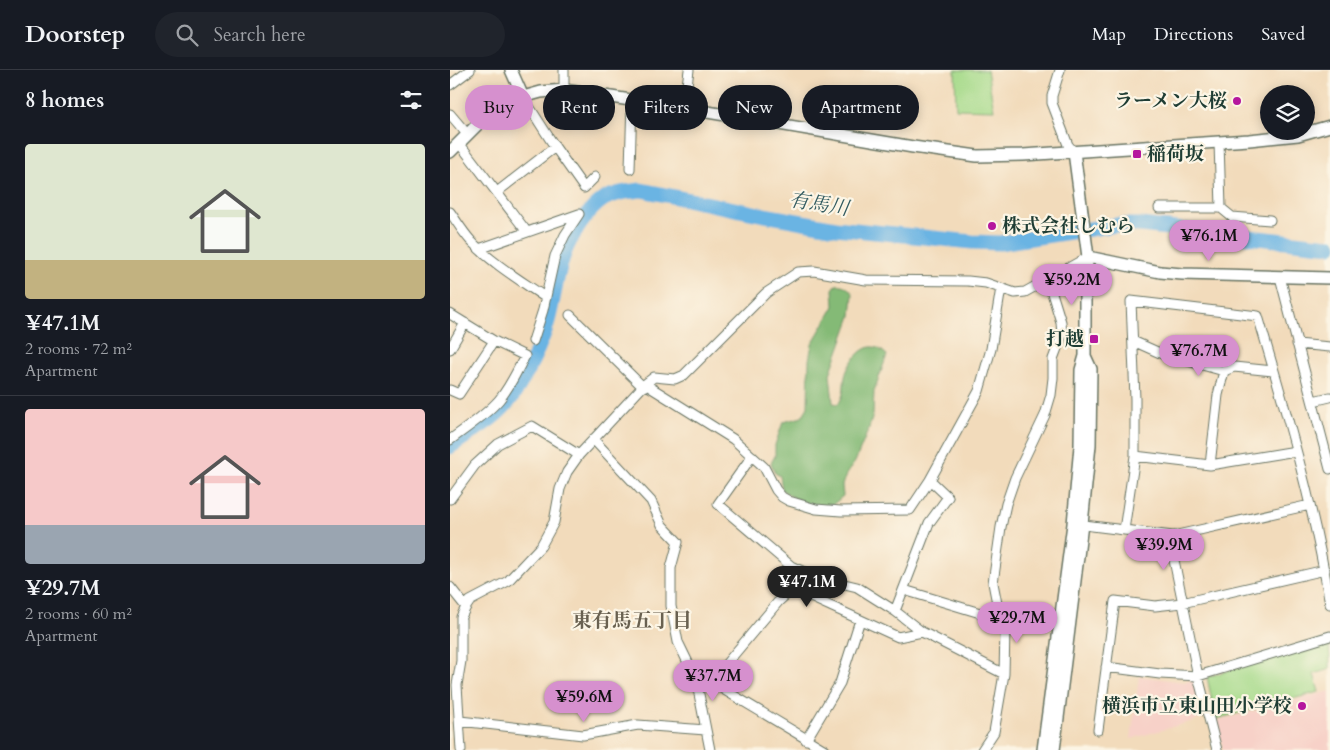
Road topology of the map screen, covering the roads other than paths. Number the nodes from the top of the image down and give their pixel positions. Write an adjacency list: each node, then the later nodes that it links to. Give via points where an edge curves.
1 (470, 70): 6 (street)
2 (511, 70): 7 (street)
3 (564, 70): 8 (street)
4 (689, 70): 9 (street)
5 (1060, 70): 21 (street, via 1052,103 1068,145)
6 (450, 85)
7 (518, 85)
8 (564, 85)
9 (687, 85)
10 (708, 112): 21 (street, via 977,156)
11 (533, 113): 19 (street)
12 (450, 114): 16 (street)
13 (1330, 126): 17 (street, via 1298,135)
14 (471, 130): 16 (street)
15 (631, 130): 22 (street)
16 (467, 134): 18 (street)
17 (1219, 142): 21 (street); 26 (street)
18 (458, 143): 20 (street); 24 (street)
19 (555, 147): 23 (street, via 584,188); 24 (street)
20 (450, 152)
21 (1074, 152): 31 (street)
22 (630, 169)
23 (595, 177)
24 (497, 192): 29 (street)
25 (1159, 208): 26 (street)
26 (1221, 208): 28 (street, via 1232,217)
27 (450, 212): 30 (street)
28 (1270, 220)
29 (527, 232): 30 (street); 36 (street, via 579,214 554,256)
30 (479, 249): 36 (street)
31 (1088, 257): 32 (street, via 1174,274); 34 (street); 64 (street)
32 (1280, 277): 33 (street); 43 (street)
33 (1330, 278)
34 (1048, 280): 35 (street, via 1025,292 1015,293); 74 (street, via 1062,335 1053,359 1051,395 1045,415 1015,478 1002,520 993,583)
35 (1002, 288): 48 (street, via 968,281 866,280 814,271 798,272 766,293 684,375 675,379 654,377); 61 (street, via 991,349 979,391)
36 (546, 298): 41 (street)
37 (450, 314): 39 (street)
38 (570, 315): 48 (street)
39 (465, 323): 40 (street); 45 (street)
40 (494, 341): 49 (street, via 459,394); 53 (street, via 525,356 498,402)
41 (533, 341)
42 (1133, 341): 46 (street, via 1162,354); 47 (street, via 1131,301 1258,316); 58 (street)
43 (1297, 344): 44 (street); 51 (street)
44 (1330, 348)
45 (450, 349)
46 (1224, 371): 47 (street, via 1234,367); 59 (street)
47 (1273, 371): 55 (street)
48 (644, 385): 52 (street); 57 (street, via 733,440)
49 (450, 390)
50 (1330, 397): 51 (street)
51 (1313, 401): 54 (street)
52 (593, 439): 56 (street); 81 (street, via 651,502 662,525 678,542 671,568 671,606 678,642)
53 (450, 440)
54 (1328, 450): 60 (street)
55 (1296, 451): 59 (street); 63 (street)
56 (579, 455): 62 (street, via 532,426 498,444 476,465); 72 (street, via 567,472 554,522 541,546 508,581 470,601)
57 (752, 456): 61 (street, via 764,467 782,497 816,509 841,512 910,510); 73 (street, via 718,504 791,566 857,587)
58 (1135, 456): 59 (street); 65 (street)
59 (1210, 465)
60 (1330, 470)
61 (930, 480): 69 (street, via 948,497 930,523)
62 (450, 499)
63 (1310, 505): 66 (street); 67 (street)
64 (1077, 524): 65 (street); 92 (street); 93 (street)
65 (1124, 530): 66 (street)
66 (1169, 536): 70 (street)
67 (1324, 570): 70 (street); 71 (street)
68 (450, 587): 72 (street)
69 (904, 590): 73 (street); 74 (street)
70 (1182, 602): 78 (street, via 1155,606 1115,601); 80 (street)
71 (1330, 604)
72 (466, 607): 83 (street, via 461,617 461,661)
73 (895, 611): 76 (street)
74 (1000, 619): 79 (street, via 1005,630)
75 (860, 620): 76 (street, via 898,637); 82 (street, via 795,590 789,592); 87 (street, via 840,683)
76 (922, 632): 79 (street)
77 (1330, 636): 80 (street)
78 (1106, 667): 80 (street); 86 (street)
79 (1004, 674): 91 (street, via 994,732)
80 (1198, 676): 94 (street)
81 (696, 679): 82 (street); 85 (street)
82 (711, 682): 87 (street)
83 (454, 684): 84 (street)
84 (460, 720): 85 (street, via 583,736 638,725); 88 (street)
85 (706, 730): 89 (street)
86 (1098, 730)
87 (806, 740): 90 (street)
88 (461, 750)
89 (710, 750)
90 (826, 750)
91 (982, 750)
92 (1043, 750)
93 (1054, 750)
94 (1217, 750)

